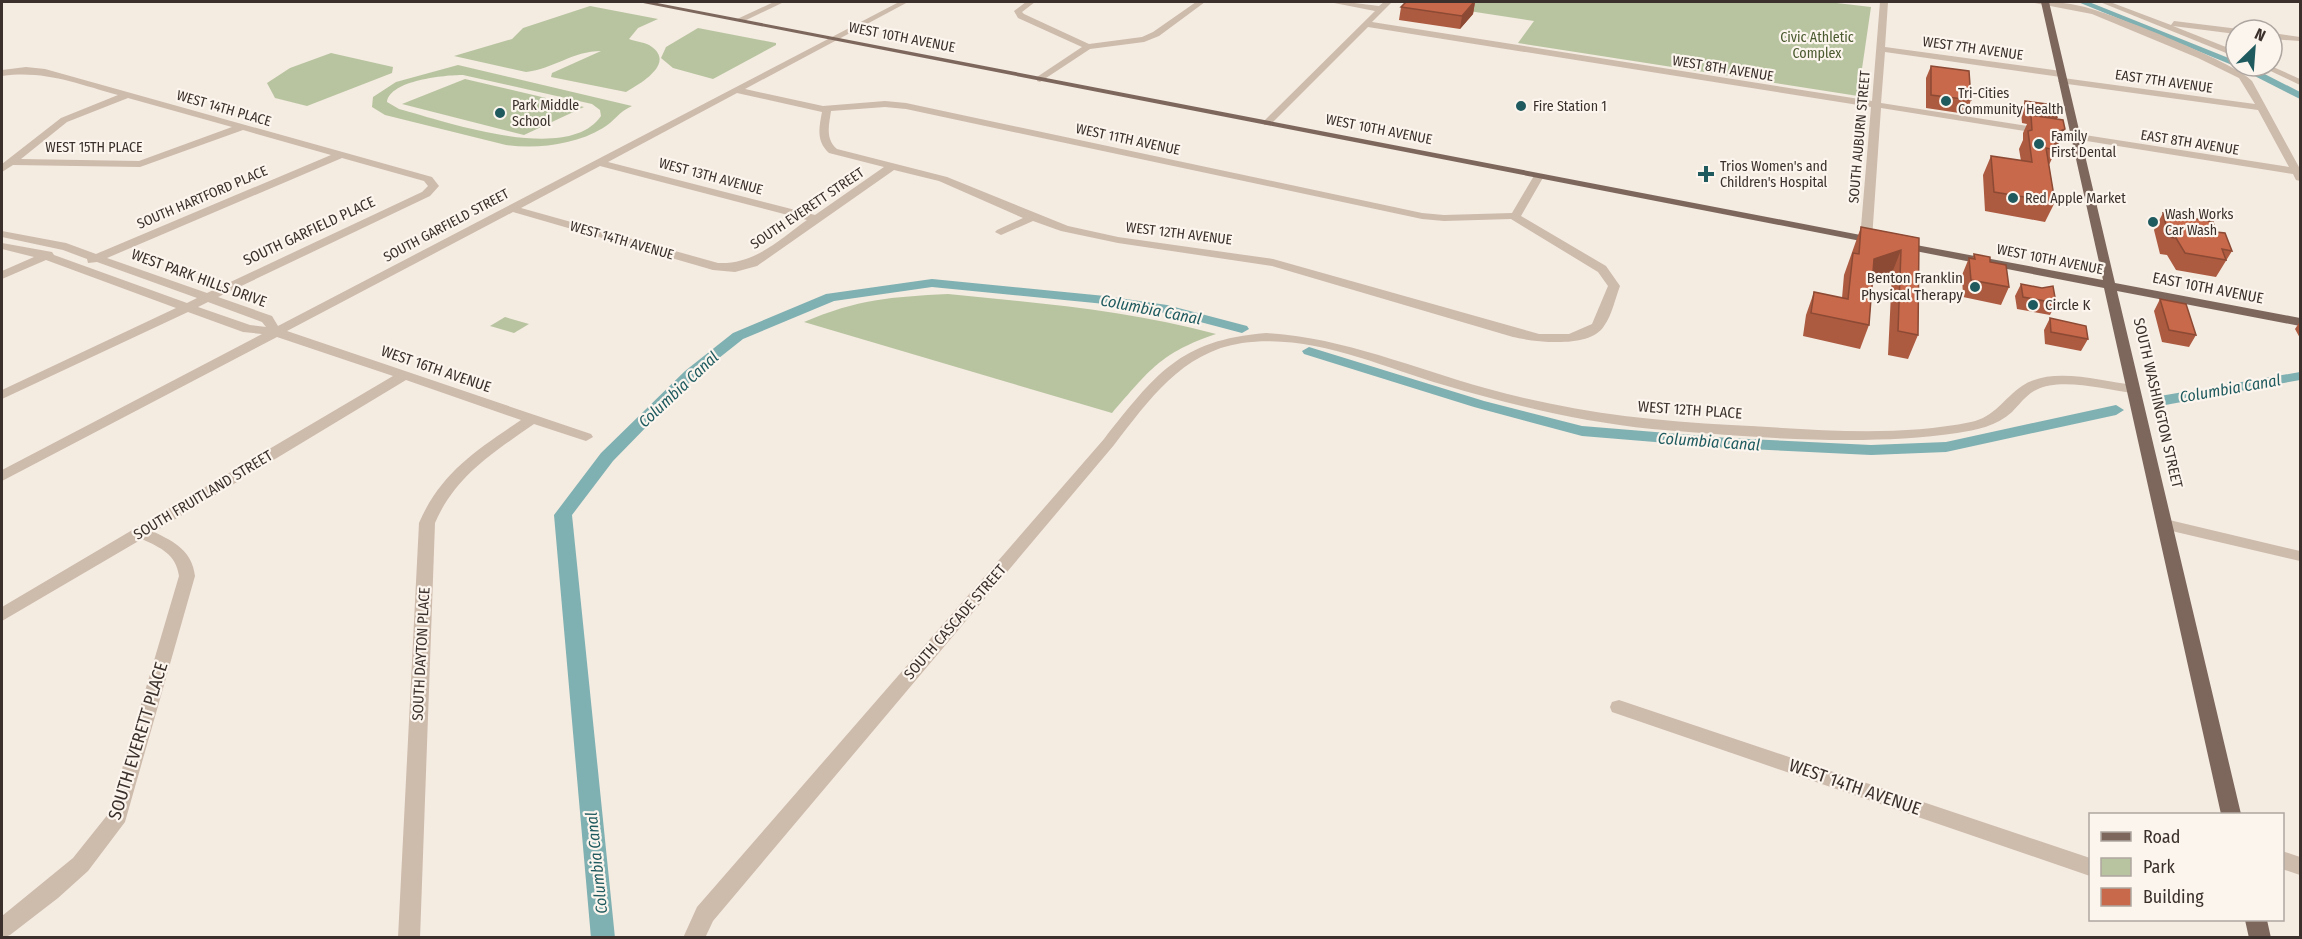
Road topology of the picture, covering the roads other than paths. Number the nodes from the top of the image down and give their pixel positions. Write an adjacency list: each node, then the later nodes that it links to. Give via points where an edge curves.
1 (642, 2): 12 (main road, WEST 10TH AVENUE)
2 (780, 2): 12 (street)
3 (904, 2): 17 (street, SOUTH GARFIELD STREET)
4 (1031, 2): 19 (street, via 1018,11 1021,16)
5 (1201, 2): 19 (street, via 1151,37)
6 (1333, 2): 11 (street)
7 (1884, 2): 20 (street, SOUTH AUBURN STREET)
8 (2034, 2): 9 (street)
9 (2045, 2): 24 (main road, SOUTH WASHINGTON STREET); 30 (street, via 2094,12 2222,65 2247,81)
10 (2104, 2): 13 (street)
11 (1385, 5): 14 (street)
12 (739, 20): 17 (main road, WEST 10TH AVENUE)
13 (2154, 21): 15 (street); 21 (street)
14 (1366, 24): 29 (street, WEST 8TH AVENUE); 32 (street)
15 (2224, 30)
16 (2284, 37): 18 (street)
17 (833, 39): 25 (main road, WEST 10TH AVENUE); 27 (street, SOUTH GARFIELD STREET)
18 (2301, 39)
19 (1088, 47): 25 (street)
20 (1881, 49): 24 (street, WEST 7TH AVENUE); 29 (street, SOUTH AUBURN STREET)
21 (2224, 49)
22 (2, 73): 28 (street, WEST 14TH PLACE, via 40,70)
23 (2284, 75): 26 (street)
24 (2062, 77): 30 (street, EAST 7TH AVENUE); 34 (main road, SOUTH WASHINGTON STREET)
25 (1040, 79): 32 (main road, WEST 10TH AVENUE)
26 (2301, 82)
27 (735, 90): 31 (street, WEST 11TH AVENUE); 37 (street, SOUTH GARFIELD STREET)
28 (128, 95): 33 (street, WEST 14TH PLACE); 36 (street, via 64,120)
29 (1877, 106): 34 (street, WEST 8TH AVENUE); 49 (street, SOUTH AUBURN STREET)
30 (2262, 108): 40 (street)
31 (827, 109): 38 (street, WEST 12TH AVENUE, via 823,139 826,146 839,154); 44 (street, WEST 11TH AVENUE, via 899,105 1422,216)
32 (1267, 123): 41 (main road, WEST 10TH AVENUE)
33 (243, 128): 35 (street, WEST 14TH PLACE); 36 (street, WEST 15TH PLACE, via 140,164)
34 (2076, 138): 40 (street, EAST 8TH AVENUE); 57 (main road, SOUTH WASHINGTON STREET)
35 (340, 154): 42 (street, WEST 14TH PLACE, via 428,179); 53 (street, SOUTH HARTFORD PLACE)
36 (11, 162): 39 (street)
37 (598, 162): 43 (street, SOUTH GARFIELD STREET); 46 (street, WEST 13TH AVENUE)
38 (893, 166): 45 (street, WEST 12TH AVENUE, via 943,179); 46 (street, SOUTH EVERETT STREET)
39 (2, 169)
40 (2299, 174)
41 (1539, 176): 44 (street); 49 (main road, WEST 10TH AVENUE)
42 (434, 186): 58 (street, SOUTH GARFIELD PLACE, via 426,194)
43 (510, 208): 55 (street, WEST 14TH AVENUE, via 717,267); 61 (street, SOUTH GARFIELD STREET)
44 (1515, 216): 45 (street, WEST 12TH AVENUE, via 1602,269 1611,280 1614,291 1603,320 1592,331 1571,338 1518,334 1273,263 1100,237)
45 (1031, 218): 47 (street)
46 (816, 219): 55 (street, SOUTH EVERETT STREET, via 753,263)
47 (1001, 232)
48 (2, 234): 51 (street, WEST PARK HILLS DRIVE)
49 (1866, 239): 57 (main road, WEST 10TH AVENUE)
50 (2, 246): 52 (street, WEST PARK HILLS DRIVE)
51 (67, 247): 52 (street); 53 (street, WEST PARK HILLS DRIVE)
52 (45, 256): 54 (street, WEST PARK HILLS DRIVE); 56 (street)
53 (97, 258): 54 (street, SOUTH HARTFORD PLACE); 58 (street, WEST PARK HILLS DRIVE)
54 (76, 267): 59 (street, WEST PARK HILLS DRIVE)
55 (735, 268)
56 (2, 275)
57 (2110, 286): 60 (main road, EAST 10TH AVENUE); 64 (main road, SOUTH WASHINGTON STREET)
58 (206, 297): 59 (street, SOUTH GARFIELD PLACE); 61 (street, WEST PARK HILLS DRIVE, via 267,319)
59 (186, 307): 61 (street, WEST PARK HILLS DRIVE, via 248,329); 65 (street, SOUTH GARFIELD PLACE)
60 (2301, 322)
61 (276, 332): 63 (street, WEST 16TH AVENUE); 68 (street, SOUTH GARFIELD STREET)
62 (1241, 339): 64 (street, WEST 12TH PLACE, via 1278,337 1316,343 1532,405 1592,418 1691,428 1906,434 1989,421 2023,392 2039,384 2066,382); 80 (street, SOUTH CASCADE STREET, via 1189,354 1162,375 705,914)
63 (405, 375): 66 (street, WEST 16TH AVENUE); 70 (street, SOUTH FRUITLAND STREET)
64 (2133, 389): 69 (main road, SOUTH WASHINGTON STREET)
65 (2, 395)
66 (532, 419): 67 (street, WEST 16TH AVENUE); 79 (street, SOUTH DAYTON PLACE, via 453,478 439,495 427,523)
67 (586, 437)
68 (2, 476)
69 (2165, 524): 71 (street); 74 (main road, SOUTH WASHINGTON STREET)
70 (141, 532): 72 (street, SOUTH FRUITLAND STREET); 78 (street, SOUTH EVERETT PLACE, via 181,555 186,562 186,576 118,816 79,868)
71 (2301, 555)
72 (2, 615)
73 (1619, 707): 76 (street, WEST 14TH AVENUE)
74 (2231, 813)
75 (2284, 860): 77 (street)
76 (2089, 866)
77 (2301, 866)
78 (2, 928)
79 (409, 938)
80 (693, 938)

